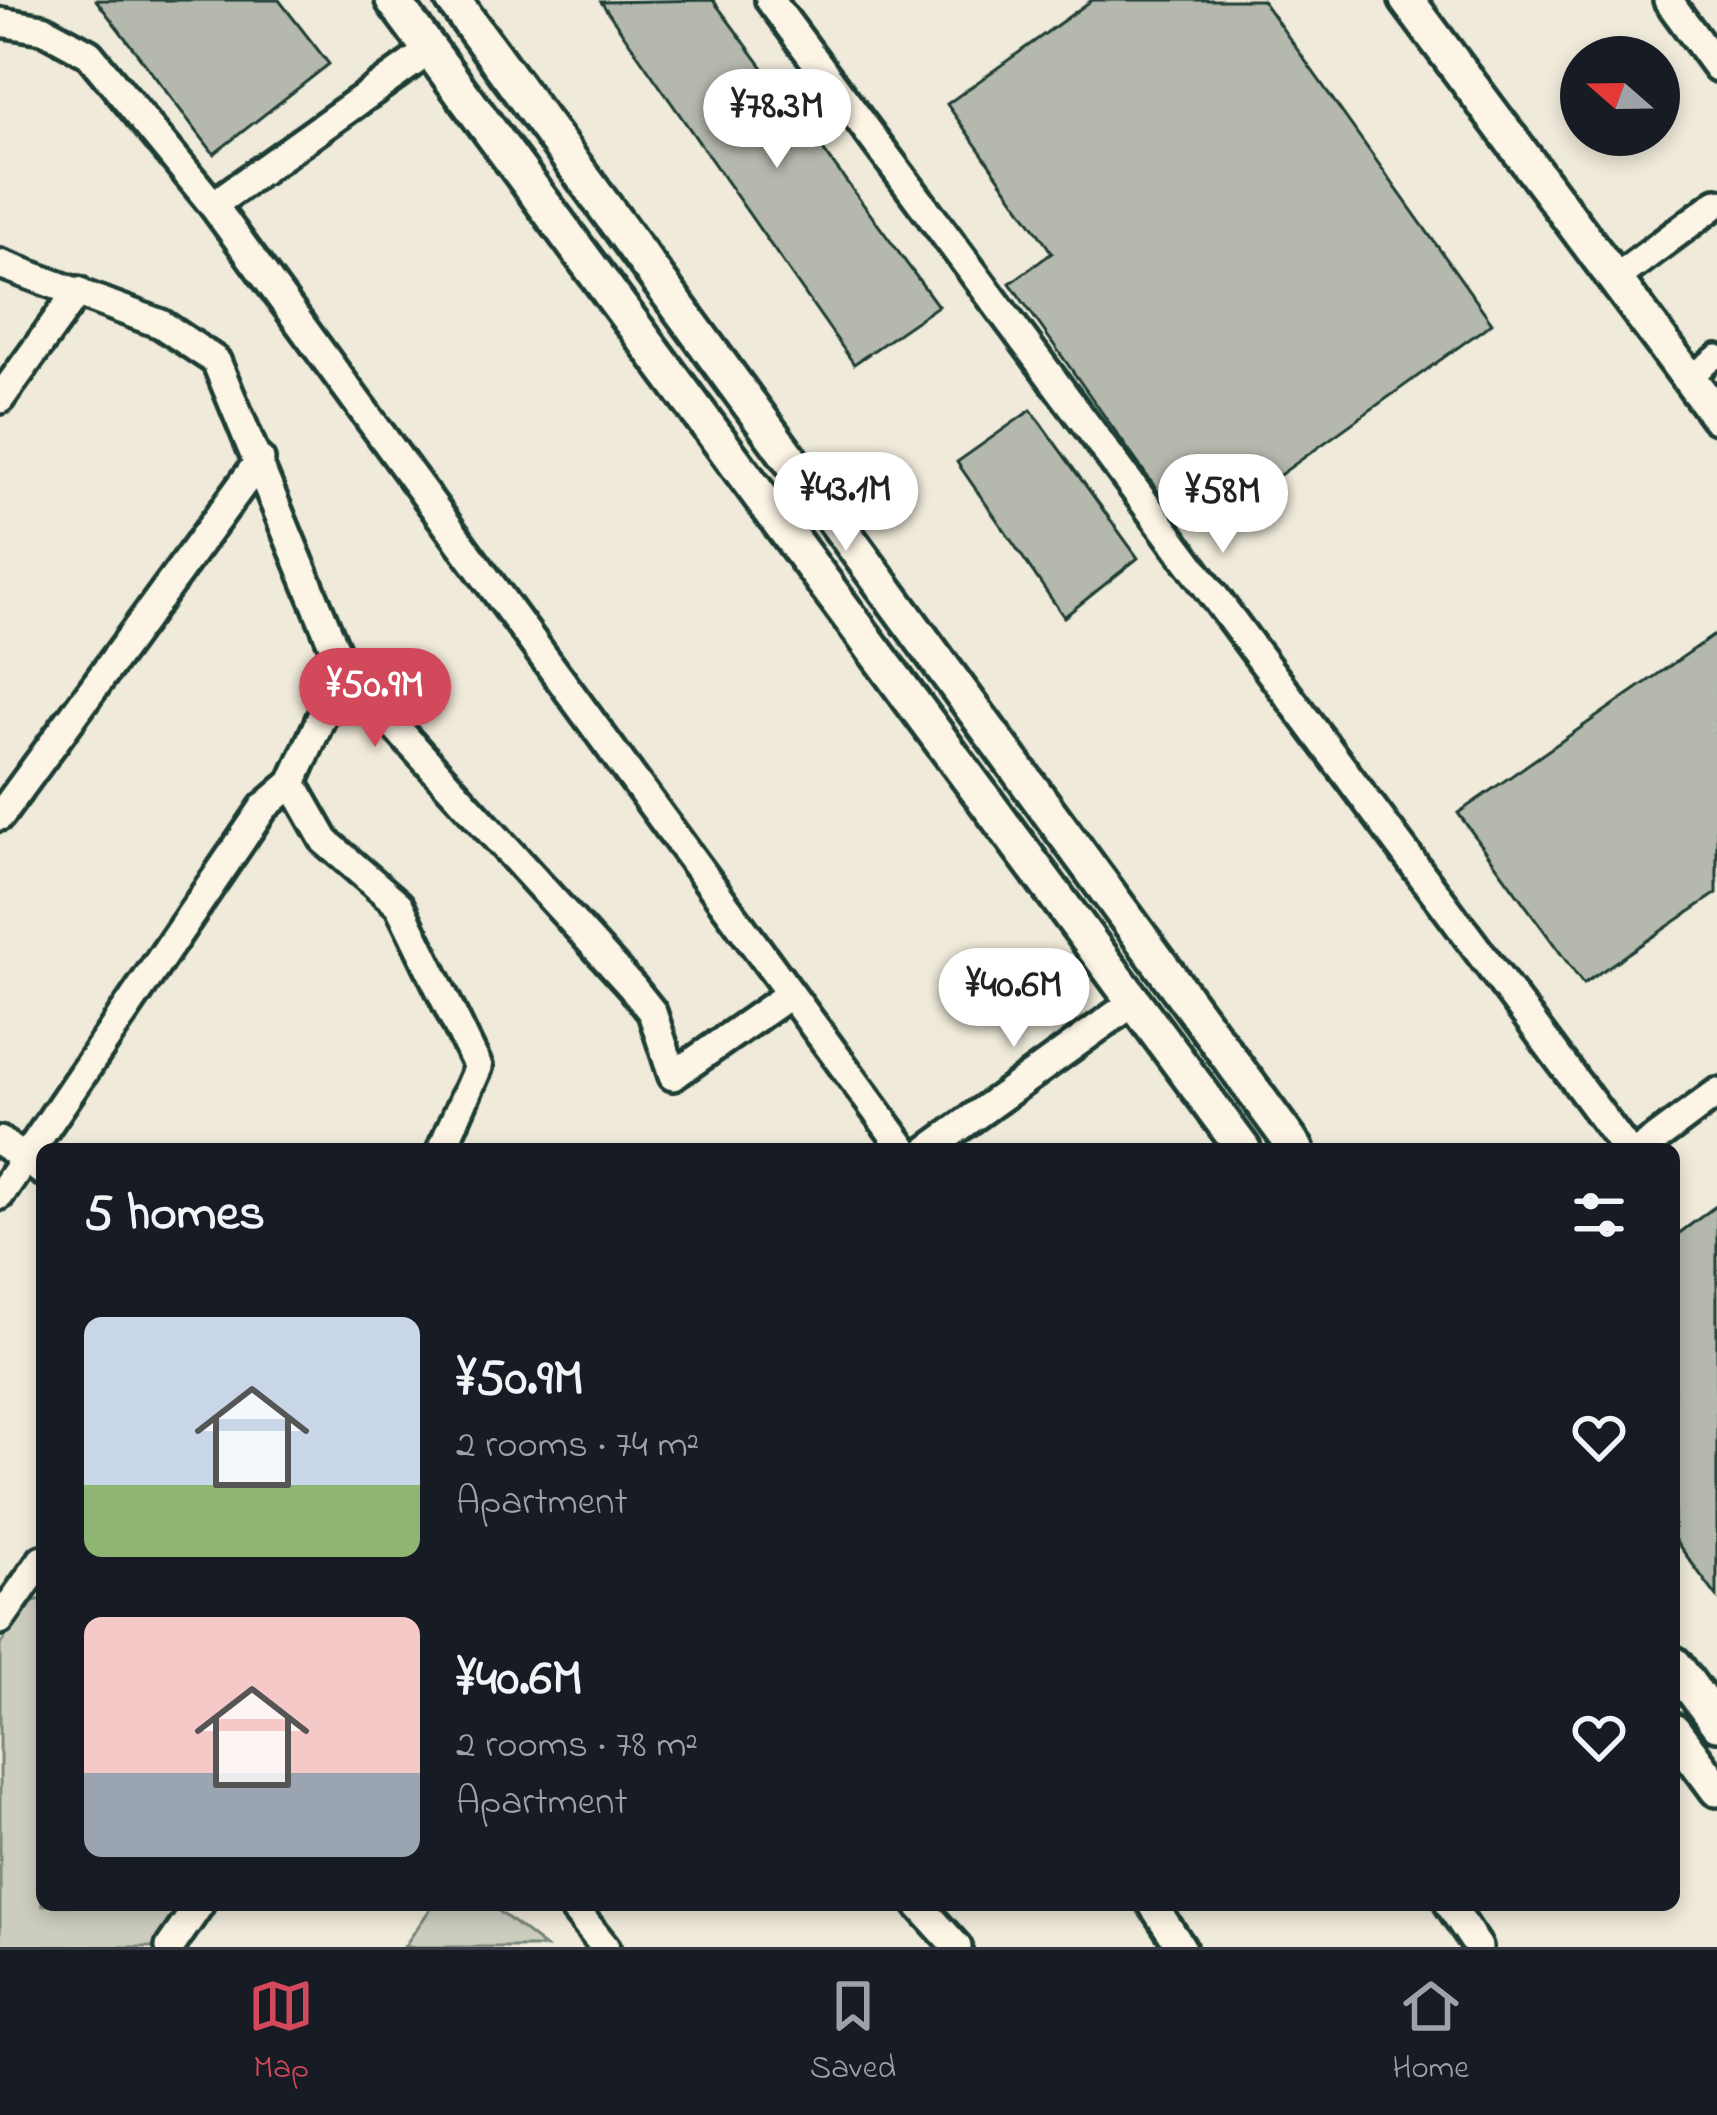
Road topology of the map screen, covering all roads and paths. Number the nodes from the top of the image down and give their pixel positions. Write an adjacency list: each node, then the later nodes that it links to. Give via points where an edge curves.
1 (392, 0): 7 (street)
2 (453, 0): 31 (street)
3 (770, 0): 32 (street)
4 (1407, 0): 12 (street)
5 (1667, 0): 8 (street)
6 (0, 22): 10 (street, via 44,29 88,54)
7 (430, 50): 10 (street); 23 (street)
8 (1717, 67)
9 (1717, 203): 12 (street)
10 (213, 205): 22 (street)
11 (0, 264): 13 (street)
12 (1615, 279): 15 (street)
13 (78, 291): 16 (street); 18 (street, via 161,323 216,361)
14 (1717, 356): 15 (street)
15 (1689, 379): 17 (street)
16 (0, 399)
17 (1717, 416)
18 (260, 460): 19 (street); 21 (street)
19 (344, 669): 20 (street); 22 (street, via 632,987 652,1012 673,1076)
20 (292, 783): 26 (street, via 264,807); 27 (street, via 325,841 399,905 478,1067)
21 (0, 816)
22 (790, 994): 28 (street)
23 (1135, 1001): 29 (street); 30 (street)
24 (1717, 1093): 33 (street)
25 (0, 1141): 34 (street)
26 (48, 1143)
27 (445, 1143)
28 (900, 1143)
29 (937, 1143)
30 (1240, 1143)
31 (1292, 1143)
32 (1622, 1143)
33 (1650, 1143)
34 (34, 1165): 35 (street)
35 (0, 1195)
36 (36, 1570): 37 (street)
37 (0, 1621)
38 (1680, 1672): 39 (street)
39 (1717, 1723)
40 (1680, 1739): 41 (street)
41 (1717, 1789)
42 (196, 1911): 47 (street)
43 (576, 1911): 48 (street)
44 (924, 1911): 49 (street)
45 (1157, 1911): 50 (street)
46 (1454, 1911): 51 (street)
47 (170, 1947)
48 (605, 1947)
49 (957, 1947)
50 (1181, 1947)
51 (1478, 1947)

